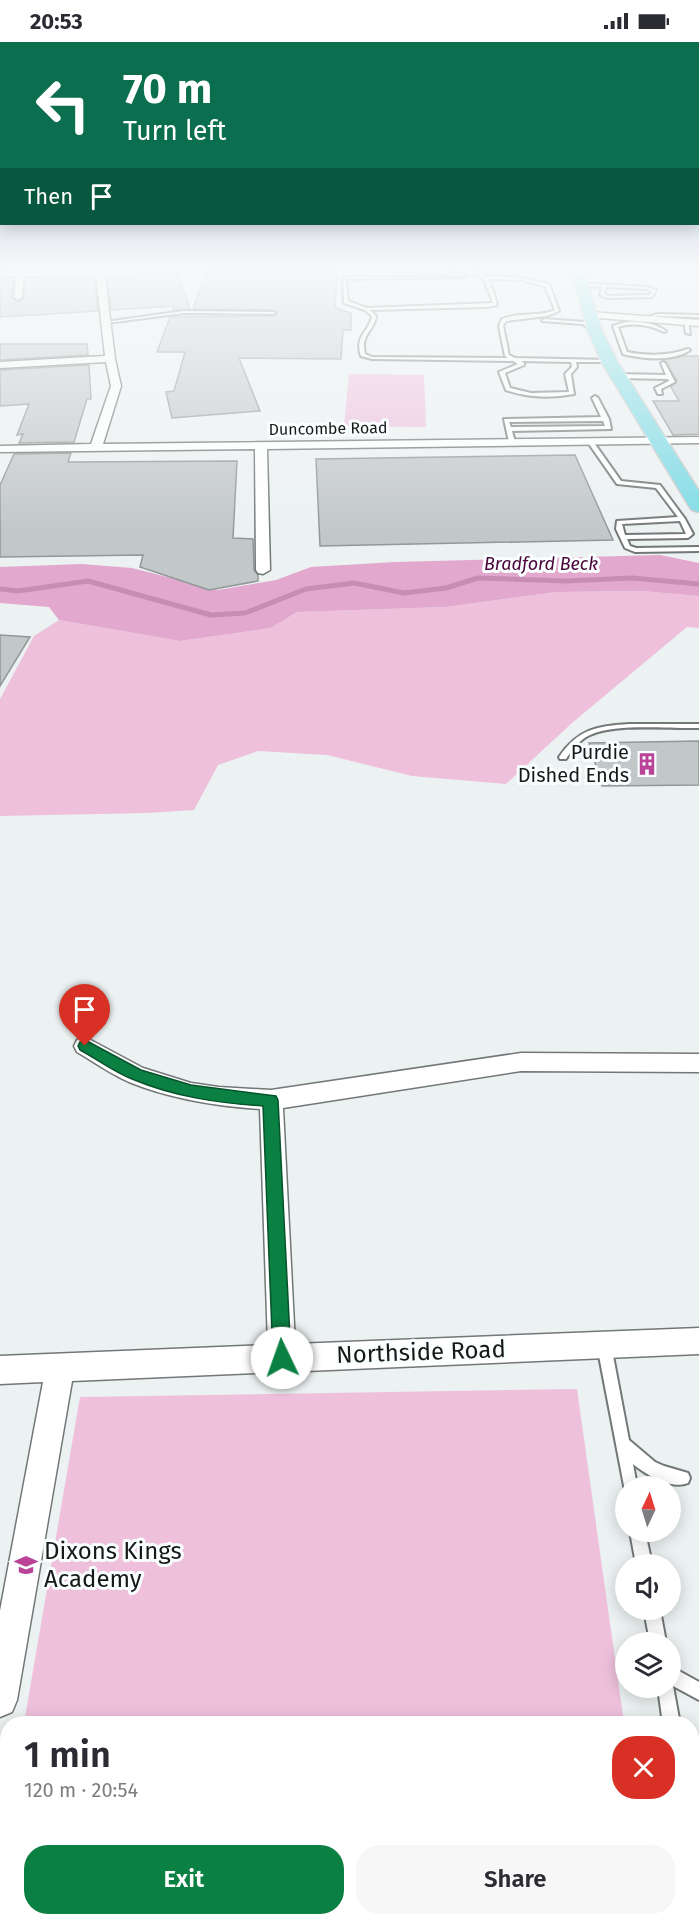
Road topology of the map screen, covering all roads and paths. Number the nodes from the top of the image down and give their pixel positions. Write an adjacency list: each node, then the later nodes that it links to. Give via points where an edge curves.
1 (372, 358): 5 (lane)
2 (510, 358): 5 (lane)
3 (608, 358): 9 (main road)
4 (110, 359): 8 (street); 20 (street, via 116,386)
5 (513, 360): 6 (lane); 6 (lane, via 522,364 502,372 508,389 527,394 572,393 568,374 575,367)
6 (573, 361): 9 (lane)
7 (663, 363): 10 (lane)
8 (0, 365)
9 (613, 369): 10 (lane); 15 (main road)
10 (669, 377): 11 (lane, via 672,382 658,388)
11 (660, 393)
12 (595, 398): 13 (lane)
13 (606, 419): 14 (lane, via 609,428); 14 (lane, via 506,420)
14 (509, 429): 18 (lane)
15 (656, 440): 16 (street, Duncombe Road); 17 (street, Duncombe Road); 22 (main road)
16 (699, 440)
17 (590, 441): 18 (street, Duncombe Road); 23 (lane, via 615,480 629,485 658,486)
18 (512, 442): 19 (street, Duncombe Road)
19 (261, 445): 20 (street, Duncombe Road); 26 (street)
20 (96, 448): 21 (street, Duncombe Road)
21 (0, 450)
22 (699, 506)
23 (682, 519): 24 (lane, via 621,521 618,525); 24 (lane, via 688,536)
24 (622, 537): 25 (lane, via 627,547 635,550)
25 (699, 549)
26 (264, 570)
27 (699, 726): 28 (lane, via 590,732 579,738)
28 (563, 757)
29 (85, 1046): 31 (street, via 136,1075 191,1092)
30 (699, 1063): 31 (street, via 521,1062)
31 (270, 1100): 34 (street)
32 (699, 1341): 33 (street, Northside Road)
33 (604, 1345): 34 (street, Northside Road); 37 (lane)
34 (282, 1358): 35 (street, Northside Road)
35 (60, 1367): 36 (street, Northside Road); 43 (street)
36 (0, 1370)
37 (622, 1444): 38 (lane); 39 (lane, via 643,1464 663,1475)
38 (628, 1476)
39 (683, 1478)
40 (681, 1681): 41 (lane)
41 (699, 1692)
42 (668, 1698): 44 (lane)
43 (0, 1700)
44 (671, 1716)

